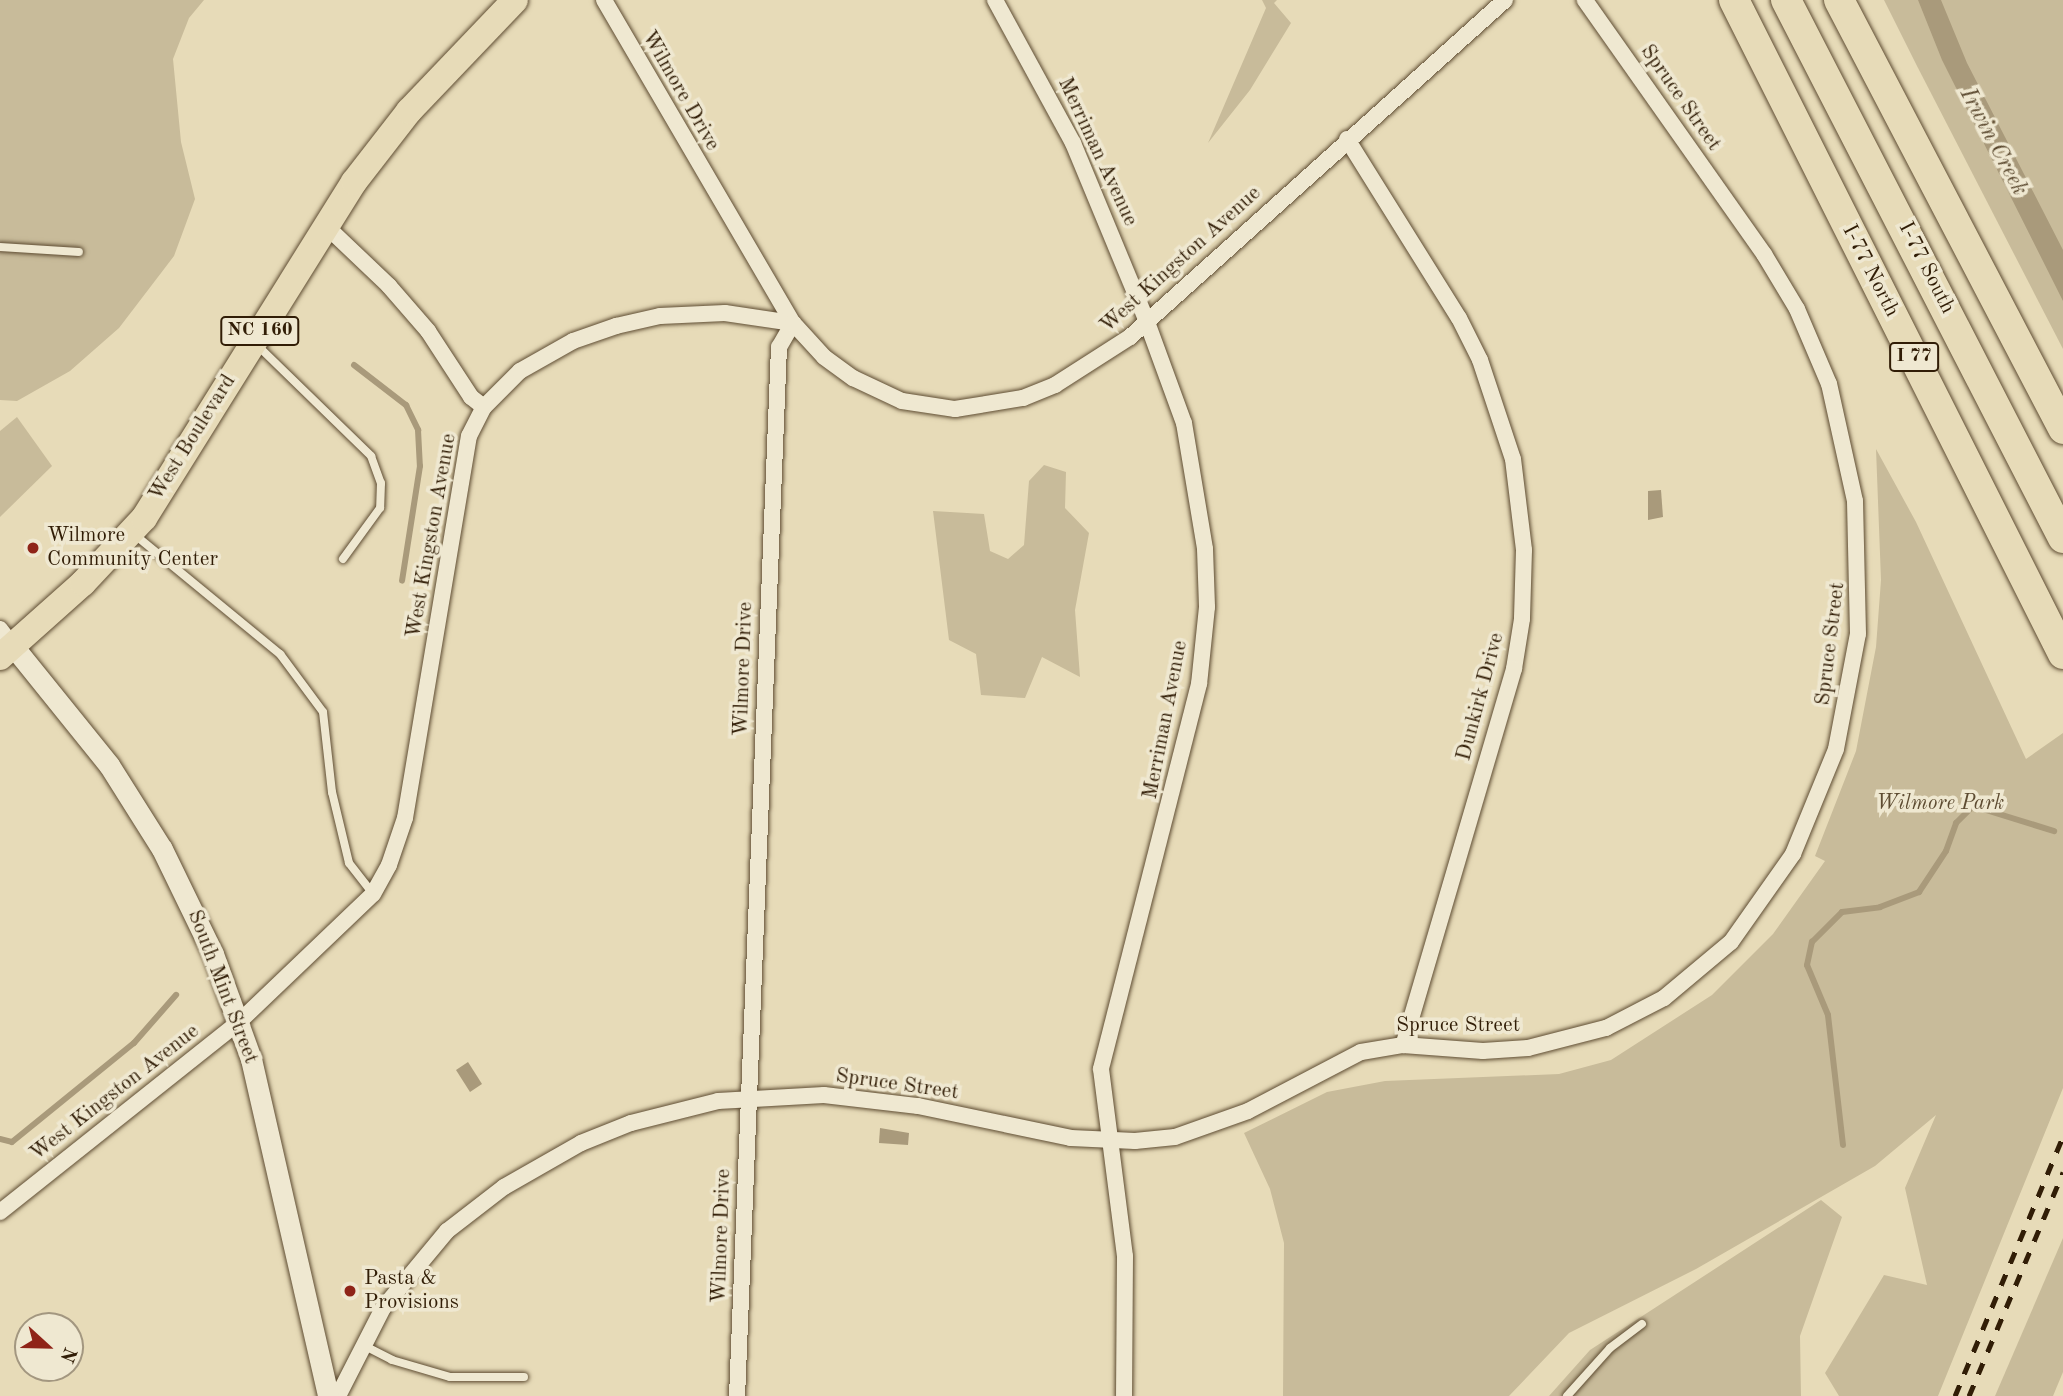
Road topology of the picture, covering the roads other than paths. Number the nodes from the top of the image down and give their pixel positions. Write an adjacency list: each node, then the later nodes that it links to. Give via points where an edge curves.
1 (516, 0): 12 (main road, West Boulevard / NC 160, via 409,111)
2 (604, 0): 16 (street, Wilmore Drive)
3 (995, 0): 15 (street, Merriman Avenue, via 1073,143)
4 (1505, 0): 11 (street, West Kingston Avenue)
5 (1585, 0): 29 (street, Spruce Street, via 1764,254 1819,355 1845,442 1858,526 1858,634 1850,692 1826,781 1793,854 1748,921 1699,972 1646,1009 1573,1039 1483,1051)
6 (1713, 0): 10 (highway)
7 (1734, 0): 10 (highway, I-77 North / I 77)
8 (1786, 0): 23 (highway, I-77 South / I 77)
9 (1840, 2): 18 (highway)
10 (1764, 59): 26 (highway, I-77 North / I 77)
11 (1347, 139): 15 (street, West Kingston Avenue); 29 (street, Dunkirk Drive, via 1459,318 1480,360 1513,459 1524,550 1522,619 1514,670)
12 (324, 224): 17 (main road, West Boulevard / NC 160); 19 (street, via 389,286 428,331 471,397)
13 (0, 247): 14 (lane)
14 (79, 252)
15 (1147, 322): 16 (street, West Kingston Avenue, via 1055,385 989,406 955,409 902,401 853,378 818,351); 31 (street, Merriman Avenue, via 1192,454 1205,549 1207,607 1199,684 1171,808 1105,1044 1101,1086)
16 (793, 323): 19 (street, West Kingston Avenue, via 725,313 660,316 616,326 536,361 499,389); 30 (street, Wilmore Drive, via 779,346)
17 (253, 342): 22 (main road, West Boulevard / NC 160); 24 (lane, via 371,456 382,483 380,508)
18 (2039, 380): 20 (highway); 21 (highway)
19 (484, 407): 27 (street, West Kingston Avenue, via 462,463 403,826)
20 (2063, 423)
21 (2063, 429)
22 (131, 532): 25 (main road, West Boulevard / NC 160); 27 (lane, via 280,654 323,712 332,792 349,863)
23 (2063, 538)
24 (343, 559)
25 (4, 644): 28 (street, South Mint Street, via 79,723 162,849 195,914)
26 (2063, 654)
27 (373, 894): 28 (street, West Kingston Avenue)
28 (239, 1022): 32 (street, West Kingston Avenue); 36 (street, South Mint Street)
29 (1402, 1045): 31 (street, Spruce Street, via 1332,1063 1213,1127 1156,1140)
30 (748, 1097): 31 (street, Spruce Street, via 856,1097); 34 (street, Spruce Street, via 631,1123 581,1143 503,1187 466,1215 413,1267); 38 (street, Wilmore Drive)
31 (1109, 1141): 39 (street, Merriman Avenue, via 1125,1256)
32 (0, 1212)
33 (1642, 1324): 40 (lane, via 1610,1348)
34 (361, 1345): 35 (lane, via 392,1360 450,1377); 37 (street, Spruce Street)
35 (524, 1377)
36 (328, 1396)
37 (338, 1396)
38 (737, 1396)
39 (1124, 1396)
40 (1567, 1396)

